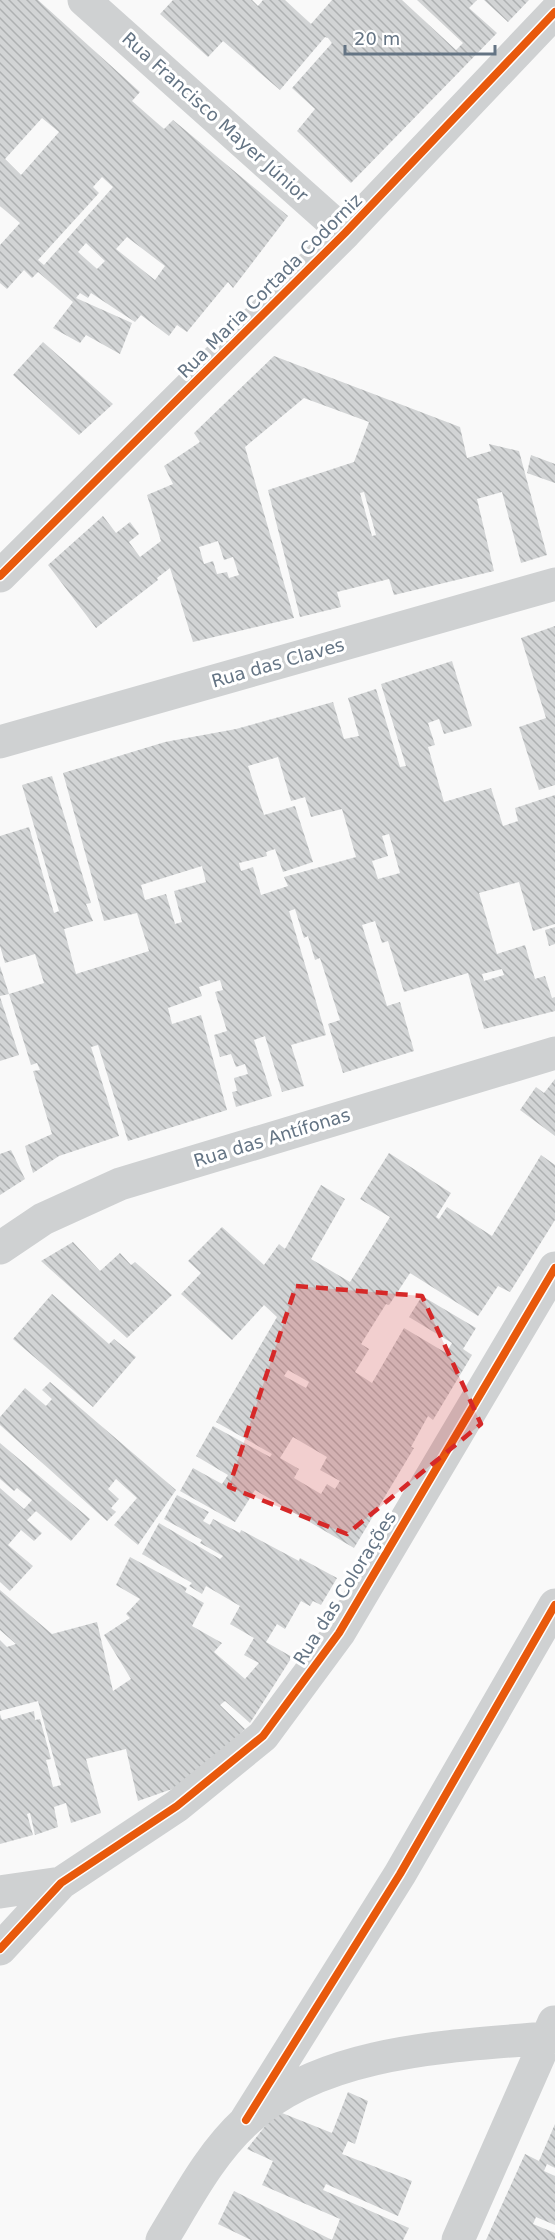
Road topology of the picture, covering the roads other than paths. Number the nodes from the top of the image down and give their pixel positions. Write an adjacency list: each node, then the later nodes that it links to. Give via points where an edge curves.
1 (84, 0): 3 (street, Rua Francisco Mayer Júnior)
2 (555, 12): 3 (street, Rua Maria Cortada Codorniz)
3 (345, 233): 4 (street, Rua Maria Cortada Codorniz)
4 (0, 576)
5 (555, 584): 6 (street, Rua das Claves)
6 (0, 742)
7 (555, 1053): 8 (street, Rua das Antífonas, via 120,1184 43,1219)
8 (0, 1248)
9 (555, 1268): 11 (street, Rua das Colorações, via 339,1633 263,1736 177,1806)
10 (555, 1605): 15 (street, via 400,1874)
11 (61, 1883): 12 (street); 13 (street)
12 (0, 1892)
13 (0, 1949)
14 (551, 2029): 15 (street, via 378,2059 325,2073 285,2092); 17 (street)
15 (246, 2120): 16 (street, via 217,2153)
16 (162, 2240)
17 (458, 2240)

